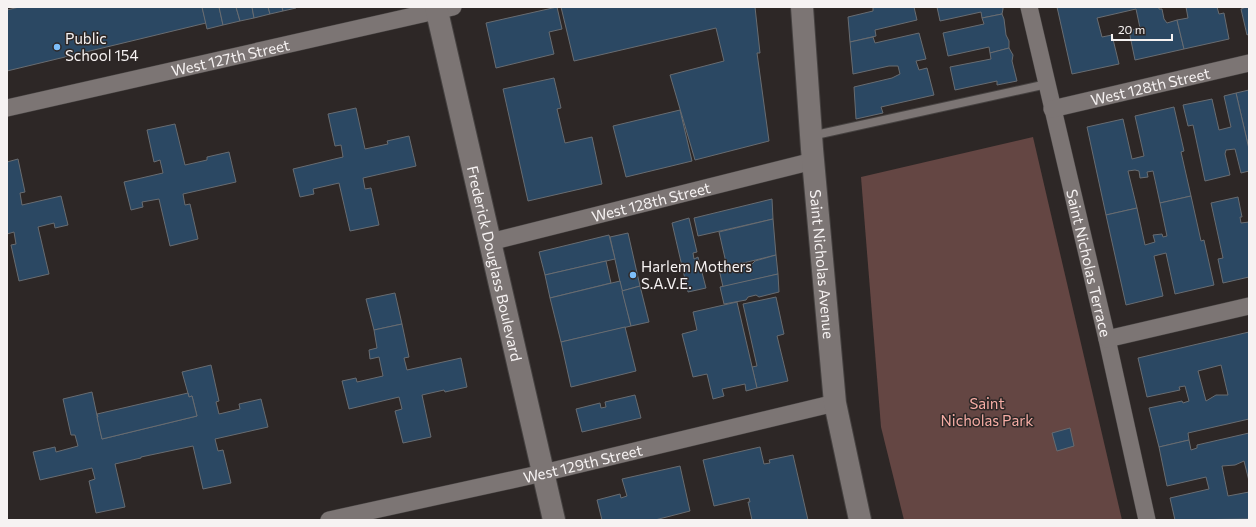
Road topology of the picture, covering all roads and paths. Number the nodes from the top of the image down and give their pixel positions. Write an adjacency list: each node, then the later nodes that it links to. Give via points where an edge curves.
1 (802, 7): 8 (main road, Saint Nicholas Avenue)
2 (1029, 7): 5 (street, Saint Nicholas Terrace)
3 (442, 8): 6 (street, West 127th Street); 10 (main road, Frederick Douglass Boulevard)
4 (1249, 63): 7 (street, West 128th Street)
5 (1046, 84): 7 (street, Saint Nicholas Terrace); 8 (lane)
6 (7, 108)
7 (1052, 109): 12 (street, Saint Nicholas Terrace)
8 (811, 136): 9 (main road, Saint Nicholas Avenue)
9 (813, 161): 10 (street, West 128th Street); 13 (main road, Saint Nicholas Avenue)
10 (490, 242): 14 (main road, Frederick Douglass Boulevard)
11 (1249, 306): 12 (street)
12 (1107, 339): 18 (street, Saint Nicholas Terrace)
13 (835, 402): 14 (street, West 129th Street); 17 (main road, Saint Nicholas Avenue)
14 (543, 473): 15 (street, West 129th Street); 16 (main road, Frederick Douglass Boulevard)
15 (329, 520)
16 (554, 520)
17 (860, 520)
18 (1147, 520)

